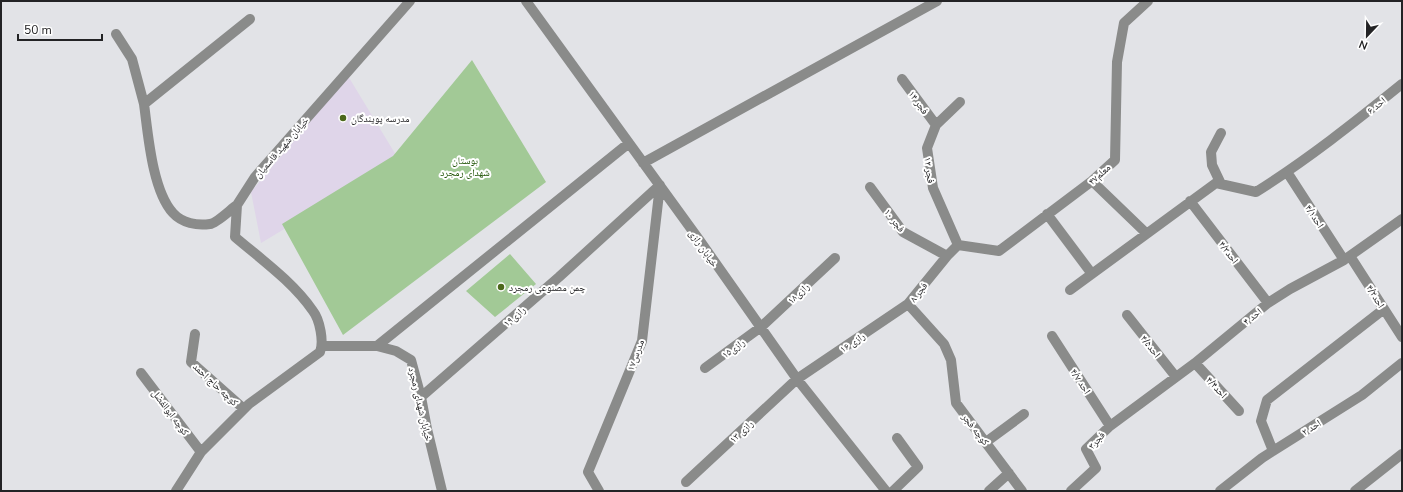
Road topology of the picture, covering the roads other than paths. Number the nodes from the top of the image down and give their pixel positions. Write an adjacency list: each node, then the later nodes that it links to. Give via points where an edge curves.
1 (410, 1): 21 (street, خیابان شهید قاسمیان, via 255,177)
2 (526, 1): 13 (street, خیابان رازی)
3 (938, 1): 14 (street)
4 (1148, 1): 16 (street, معلم۴۷, via 1124,24 1117,62 1115,160)
5 (250, 19): 10 (street)
6 (116, 34): 10 (street, via 132,59)
7 (902, 79): 11 (street, فجر ۱۴)
8 (1402, 84): 15 (street, احد ۶)
9 (960, 102): 11 (street, فجر ۱۲)
10 (144, 104): 21 (street, via 152,160 163,196 173,213 190,224 211,224)
11 (936, 126): 25 (street, فجر ۱۲, via 927,148 932,188)
12 (1221, 132): 17 (street, via 1211,152 1212,164)
13 (629, 143): 14 (street, خیابان رازی); 40 (street)
14 (643, 163): 18 (street, خیابان رازی)
15 (1287, 172): 17 (street, احد ۶, via 1256,192); 28 (street, احد۴/۱)
16 (1092, 182): 22 (street, معلم۴۷); 24 (street)
17 (1221, 184): 20 (street, via 1216,183)
18 (660, 185): 35 (street, خیابان رازی); 48 (street, رازی۱۹); 63 (street, مدرس۱۷, via 642,341 588,472)
19 (870, 187): 26 (street, فجر ۱۰, via 902,232)
20 (1190, 201): 24 (street); 31 (street, احد۴/۳)
21 (238, 205): 39 (street, خیابان شهید قاسمیان, via 235,237 288,282 314,312 322,337)
22 (1047, 214): 25 (street, معلم۴۷, via 999,251); 29 (street)
23 (1402, 219): 28 (street, احد ۴)
24 (1146, 233): 29 (street)
25 (958, 245): 26 (street, فجر ۸)
26 (947, 256): 32 (street, فجر ۸)
27 (835, 258): 35 (street, رازی۱۸)
28 (1347, 258): 31 (street, احد ۴); 33 (street, احد۴/۲)
29 (1092, 274): 30 (street)
30 (1070, 290)
31 (1268, 303): 42 (street, احد ۴)
32 (908, 304): 41 (street, فجر ۸, via 944,344); 47 (street, رازی ۱۶)
33 (1384, 309): 38 (street, احد۴/۲); 55 (street, via 1267,400 1261,421)
34 (1127, 315): 46 (street, احد۴/۵)
35 (761, 327): 44 (street, رازی۱۵); 47 (street, خیابان رازی)
36 (195, 334): 49 (street, کوچه حاج احمد, via 191,362)
37 (1052, 336): 52 (street, احد ۴/۷)
38 (1402, 337)
39 (322, 346): 40 (street, خیابان شهدای رمجرد); 49 (street, via 320,352)
40 (377, 346): 48 (street, خیابان شهدای رمجرد, via 396,351 411,360)
41 (951, 360): 54 (street, کوچه فجر, via 956,402)
42 (1195, 363): 46 (street, احد ۴); 50 (street, احد۴/۴)
43 (1402, 363): 55 (street, احد ۲, via 1362,395)
44 (705, 368)
45 (141, 372): 56 (street, کوچه ابوالفضل)
46 (1176, 377): 52 (street, احد ۴)
47 (797, 379): 59 (street, رازی ۱۳); 64 (street, خیابان رازی)
48 (421, 397): 62 (street, خیابان شهدای رمجرد)
49 (244, 409): 56 (street)
50 (1239, 411)
51 (1024, 414): 54 (street)
52 (1110, 426): 68 (street, فجر۳, via 1086,449 1096,468)
53 (897, 438): 65 (street, via 918,467)
54 (986, 442): 58 (street, کوچه فجر)
55 (1272, 451): 69 (street, احد ۲)
56 (201, 452): 61 (street)
57 (1402, 454): 60 (street)
58 (1009, 474): 66 (street); 67 (street, کوچه فجر)
59 (686, 482)
60 (1362, 489)
61 (176, 491)
62 (442, 491)
63 (600, 491)
64 (886, 491)
65 (893, 491)
66 (989, 491)
67 (1022, 491)
68 (1071, 491)
69 (1220, 491)

